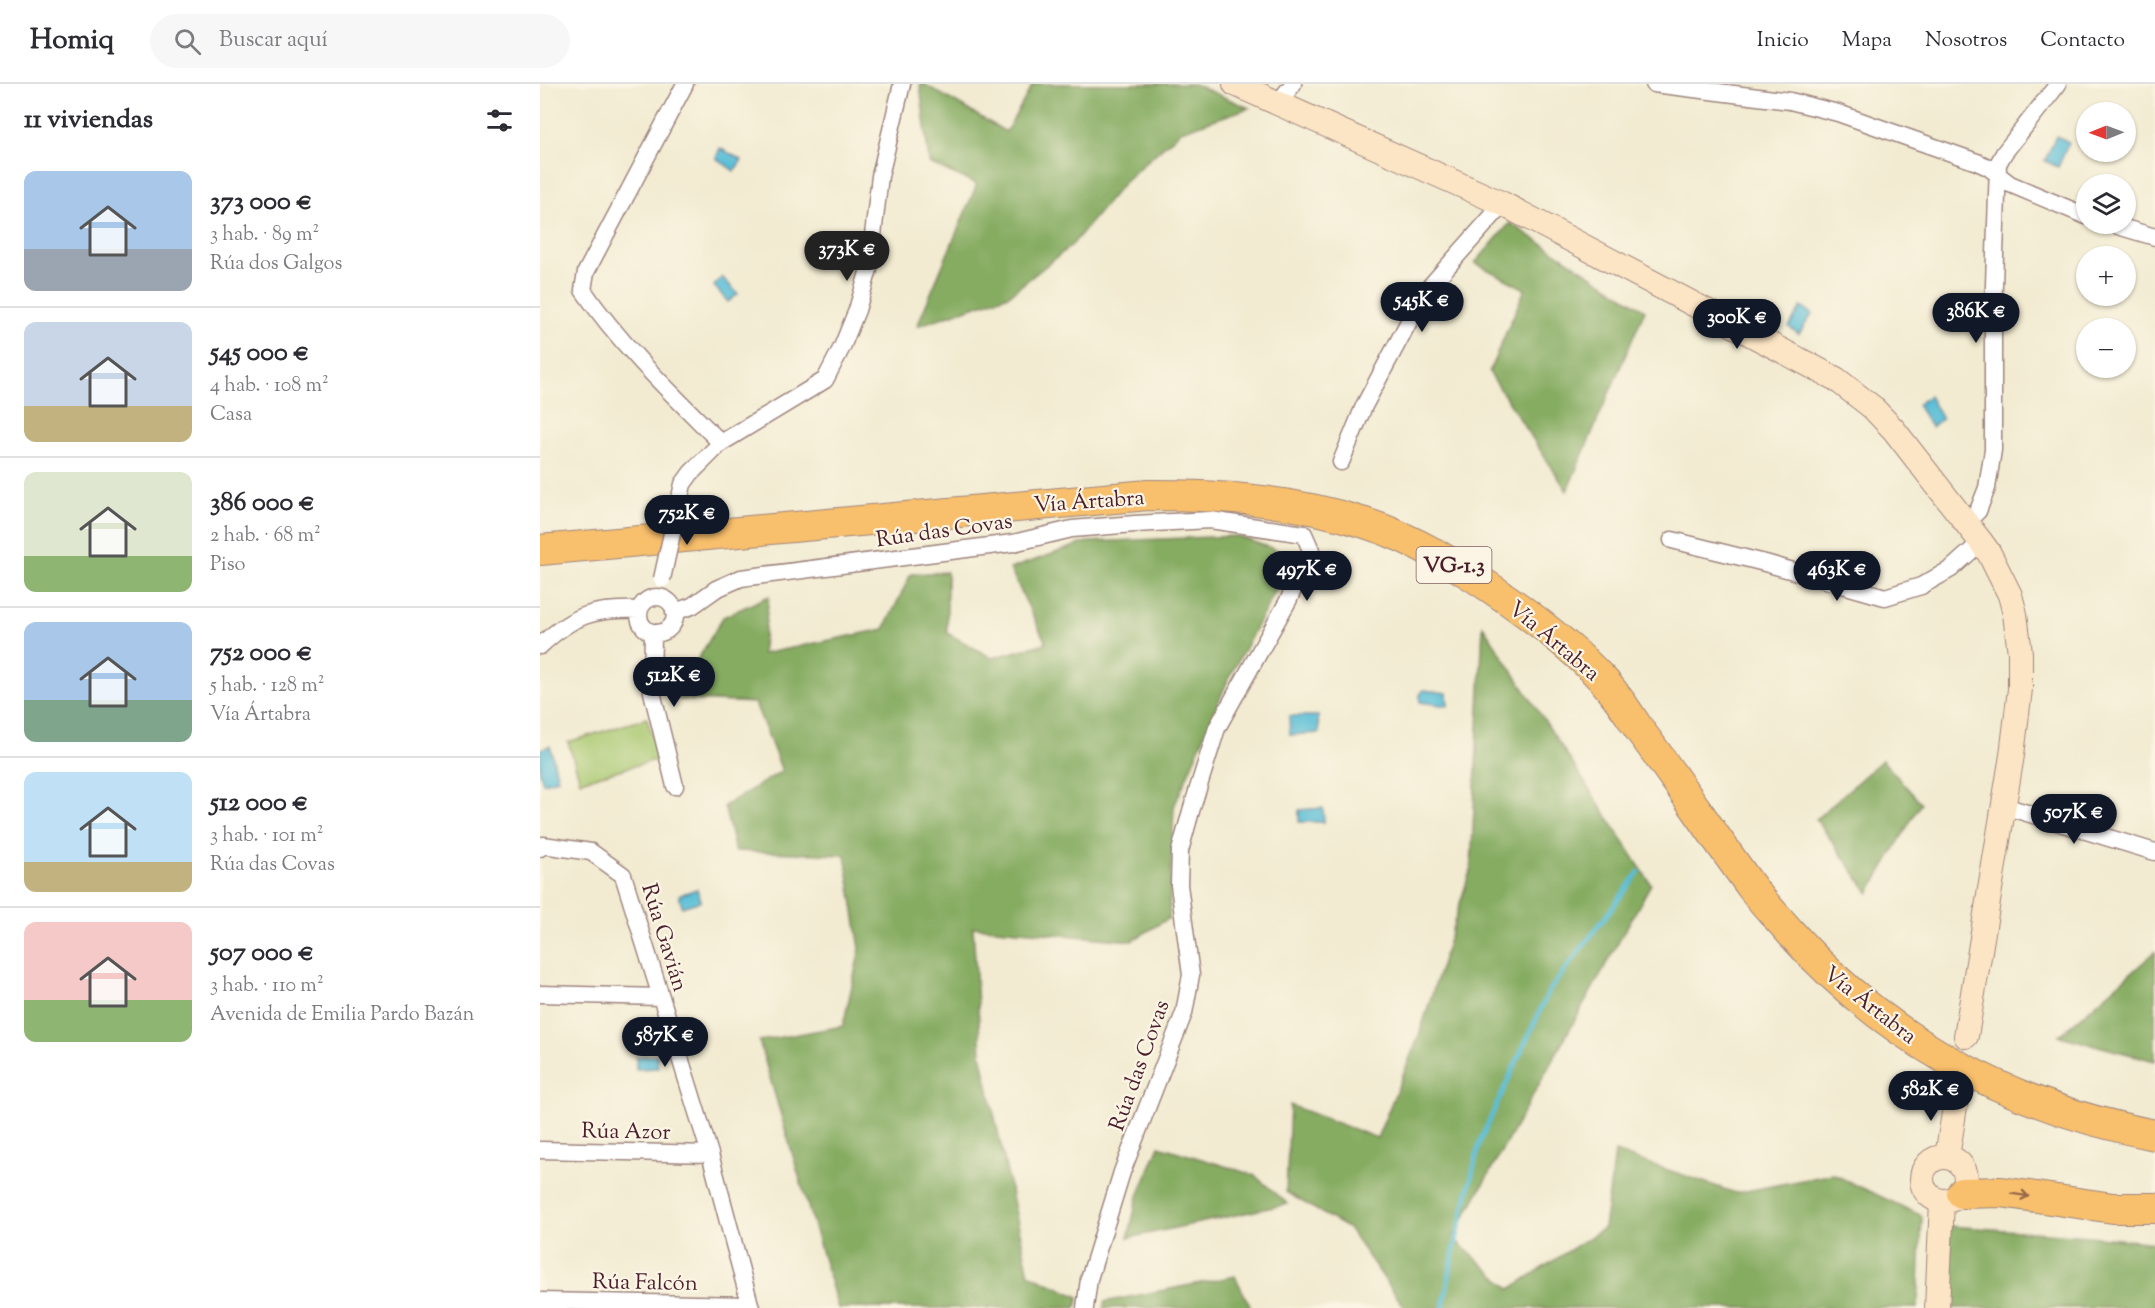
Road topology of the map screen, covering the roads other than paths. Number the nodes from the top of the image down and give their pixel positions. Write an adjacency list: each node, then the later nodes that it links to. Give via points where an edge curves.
1 (685, 84): 13 (street, via 586,272 583,290 663,385)
2 (902, 84): 13 (street, via 880,176 869,269 842,347 825,380)
3 (1235, 84): 7 (street)
4 (1293, 84): 7 (street)
5 (1654, 84): 8 (street, via 1790,101 1838,113 1977,162)
6 (2058, 84): 8 (street, via 2004,153)
7 (1278, 103): 9 (street)
8 (1997, 173): 10 (street, via 2010,184); 15 (street, via 1993,450 1987,488 1978,511)
9 (1503, 204): 14 (street, via 1424,293 1364,406); 15 (street, via 1836,379 1894,430)
10 (2076, 212)
11 (2136, 231): 12 (street)
12 (2155, 237)
13 (721, 443): 19 (street, bridge, via 683,484)
14 (1341, 462)
15 (1966, 522): 17 (street)
16 (1672, 540): 17 (street, via 1885,597 1921,586 1952,569)
17 (1981, 542): 25 (street, via 2010,596 2020,653 2020,689)
18 (540, 550): 32 (highway, Vía Ártabra / VG-1.3, via 1148,495 1213,495 1289,504 1366,523 1473,575 1538,621 1604,681 1755,892 1819,964 1882,1018 1976,1076 2033,1101 2110,1126)
19 (658, 597): 20 (street, via 646,600); 21 (street, via 672,605)
20 (640, 610): 22 (street, via 641,624); 23 (street, via 589,613 559,628)
21 (674, 612): 22 (street, via 669,628); 40 (street, Rúa das Covas, via 741,578 1013,543 1072,530 1210,520 1304,534 1311,550 1289,599 1217,728 1191,811 1180,851 1179,885 1191,975 1184,1013 1122,1172 1089,1279)
22 (653, 632): 24 (street, via 652,692)
23 (540, 646)
24 (675, 786)
25 (2004, 806): 27 (street); 30 (street)
26 (540, 848): 29 (street, Rúa Gavián, via 543,845 591,852 623,875)
27 (2155, 852)
28 (540, 994): 29 (street)
29 (661, 996): 34 (street, Rúa Gavián)
30 (1966, 1036)
31 (1957, 1094): 35 (street)
32 (2155, 1135)
33 (540, 1150): 34 (street, Rúa Azor)
34 (710, 1154): 39 (street, Rúa Gavián)
35 (1947, 1157): 36 (street, via 1965,1171 1966,1179); 36 (street, via 1928,1164 1922,1184 1929,1196)
36 (1952, 1197): 37 (highway, one-way to 37, via 2001,1192 2113,1208); 41 (street)
37 (2155, 1208)
38 (540, 1301): 39 (street, Rúa Falcón)
39 (751, 1307)
40 (1085, 1308)
41 (1937, 1308)

